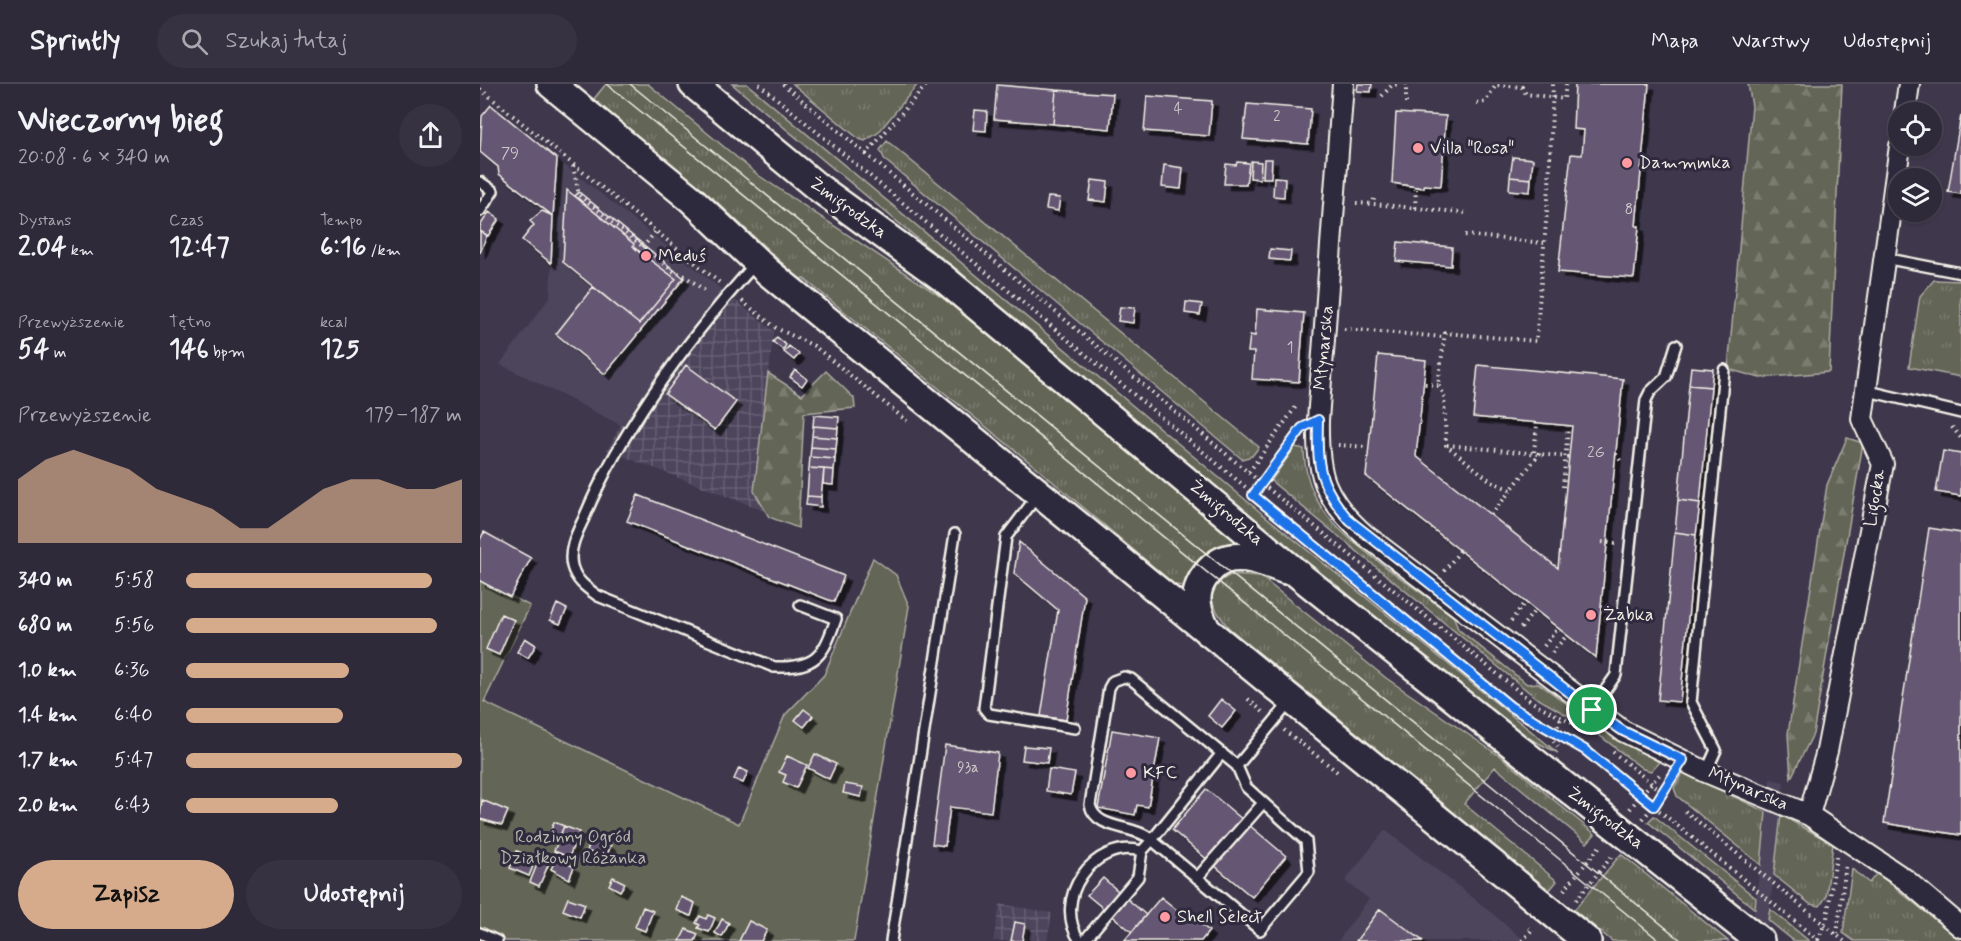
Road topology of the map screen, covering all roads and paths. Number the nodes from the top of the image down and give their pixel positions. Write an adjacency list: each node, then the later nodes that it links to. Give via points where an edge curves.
1 (552, 84): 34 (main road, via 691,199)
2 (693, 84): 70 (main road, Żmigrodzka, via 816,186 943,278)
3 (759, 84): 64 (path)
4 (783, 84): 19 (path)
5 (927, 84): 19 (path)
6 (1343, 84): 47 (street, Młynarska)
7 (1400, 84): 14 (path, via 1392,85)
8 (1406, 84): 17 (path)
9 (1553, 84): 15 (path)
10 (1566, 84): 15 (path, via 1564,99)
11 (1909, 84): 16 (street)
12 (1504, 85): 15 (path); 18 (path, via 1496,85 1485,102)
13 (480, 89): 21 (path)
14 (1382, 96)
15 (1551, 98): 30 (path)
16 (1906, 102)
17 (1406, 103)
18 (1477, 103)
19 (866, 154): 59 (path)
20 (1899, 156): 33 (street, Ligocka)
21 (573, 165): 28 (path); 31 (path, via 579,195)
22 (480, 182): 26 (lane, via 493,191)
23 (1416, 189): 25 (path)
24 (1348, 203): 25 (path)
25 (1414, 208): 27 (path)
26 (480, 211)
27 (1467, 213)
28 (656, 231): 31 (path); 37 (path)
29 (1465, 235): 30 (path)
30 (1544, 243): 39 (path, via 1536,341 1445,333)
31 (643, 247): 32 (path); 36 (path)
32 (639, 252)
33 (1884, 258): 35 (lane); 44 (street, Ligocka)
34 (756, 262): 37 (lane); 63 (main road)
35 (1961, 273)
36 (704, 290)
37 (730, 292): 48 (path, via 776,328 814,346); 73 (lane, via 681,356 616,453 572,547 572,566 580,582 598,597 774,667 796,668 813,662 825,650 836,619)
38 (1337, 328): 39 (path)
39 (1444, 338): 43 (path)
40 (1676, 345): 84 (lane, via 1666,377 1646,400 1616,675)
41 (1724, 370): 95 (lane, via 1691,702 1716,750)
42 (1425, 384): 43 (path)
43 (1438, 385): 52 (path, via 1444,394)
44 (1864, 390): 46 (lane); 105 (street, Ligocka, via 1862,419 1883,464 1827,751)
45 (1299, 402): 59 (path)
46 (1961, 413)
47 (1318, 420): 60 (path, via 1302,428); 84 (street, Młynarska, via 1317,454 1324,483 1350,521)
48 (908, 422)
49 (1537, 425): 54 (path)
50 (1569, 428): 57 (path)
51 (1335, 435): 53 (path, via 1336,447)
52 (1446, 445): 54 (path); 62 (path, via 1492,482)
53 (1367, 447)
54 (1534, 452): 55 (path)
55 (1540, 453): 57 (path); 62 (path)
56 (1616, 454): 58 (path)
57 (1567, 457): 61 (path)
58 (1623, 463)
59 (1249, 472): 60 (path)
60 (1262, 483): 64 (path); 85 (path, via 1532,702)
61 (1563, 487)
62 (1511, 490): 65 (path)
63 (1039, 495): 77 (main road); 87 (lane, via 1006,537 984,708 989,714)
64 (1253, 495): 89 (path, via 1511,707)
65 (1491, 515)
66 (955, 534): 121 (lane)
67 (1460, 551): 69 (path)
68 (1434, 568): 69 (path)
69 (1441, 574): 71 (path)
70 (1299, 575): 77 (main road, via 1254,559 1229,558 1212,568 1200,584 1197,598); 126 (main road, Żmigrodzka)
71 (1449, 581)
72 (1525, 602): 75 (path)
73 (800, 604)
74 (1535, 609): 78 (path)
75 (1507, 627)
76 (1558, 628): 80 (path)
77 (1207, 632): 83 (main road)
78 (1516, 634)
79 (1567, 635): 81 (path)
80 (1540, 652)
81 (1548, 658)
82 (1239, 692): 86 (path)
83 (1292, 700): 86 (lane); 125 (main road)
84 (1592, 710): 93 (street, Młynarska)
85 (1562, 718): 88 (path); 89 (path)
86 (1274, 722): 94 (lane); 96 (path)
87 (1076, 728)
88 (1586, 731)
89 (1555, 732): 92 (path, via 1552,739); 103 (path, via 1585,750)
90 (1604, 745): 97 (path)
91 (1222, 753): 94 (lane); 108 (lane); 108 (lane, via 1131,679 1118,679 1109,688 1091,810 1103,821 1136,829)
92 (1566, 753)
93 (1676, 762): 95 (street, Młynarska); 97 (path); 103 (path)
94 (1237, 766): 102 (lane, via 1246,787)
95 (1706, 772): 105 (street, Młynarska)
96 (1349, 782)
97 (1652, 784): 98 (path); 99 (path)
98 (1657, 788)
99 (1646, 789)
100 (1624, 799): 101 (path, via 1631,807)
101 (1637, 800)
102 (1263, 803): 112 (lane); 117 (lane, via 1306,841 1309,872)
103 (1654, 806): 106 (path); 127 (path)
104 (1685, 811): 115 (path)
105 (1809, 815): 107 (street, Młynarska)
106 (1642, 820)
107 (1840, 835): 115 (path); 116 (street, Młynarska, via 1906,880)
108 (1152, 840): 110 (lane); 112 (lane)
109 (1619, 848): 113 (path)
110 (1142, 851): 122 (lane, via 1138,877); 122 (lane, via 1112,851 1096,861 1078,881 1070,912 1071,925)
111 (1846, 861): 119 (path)
112 (1197, 878): 117 (lane)
113 (1569, 908)
114 (1522, 923): 124 (path, via 1532,930)
115 (1825, 925): 119 (path); 127 (path)
116 (1961, 927)
117 (1260, 930): 123 (lane)
118 (480, 933): 120 (lane)
119 (1837, 935): 128 (path)
120 (497, 941)
121 (891, 941)
122 (1082, 941)
123 (1257, 941)
124 (1522, 941)
125 (1587, 941)
126 (1760, 941)
127 (1818, 941)
128 (1844, 941)

